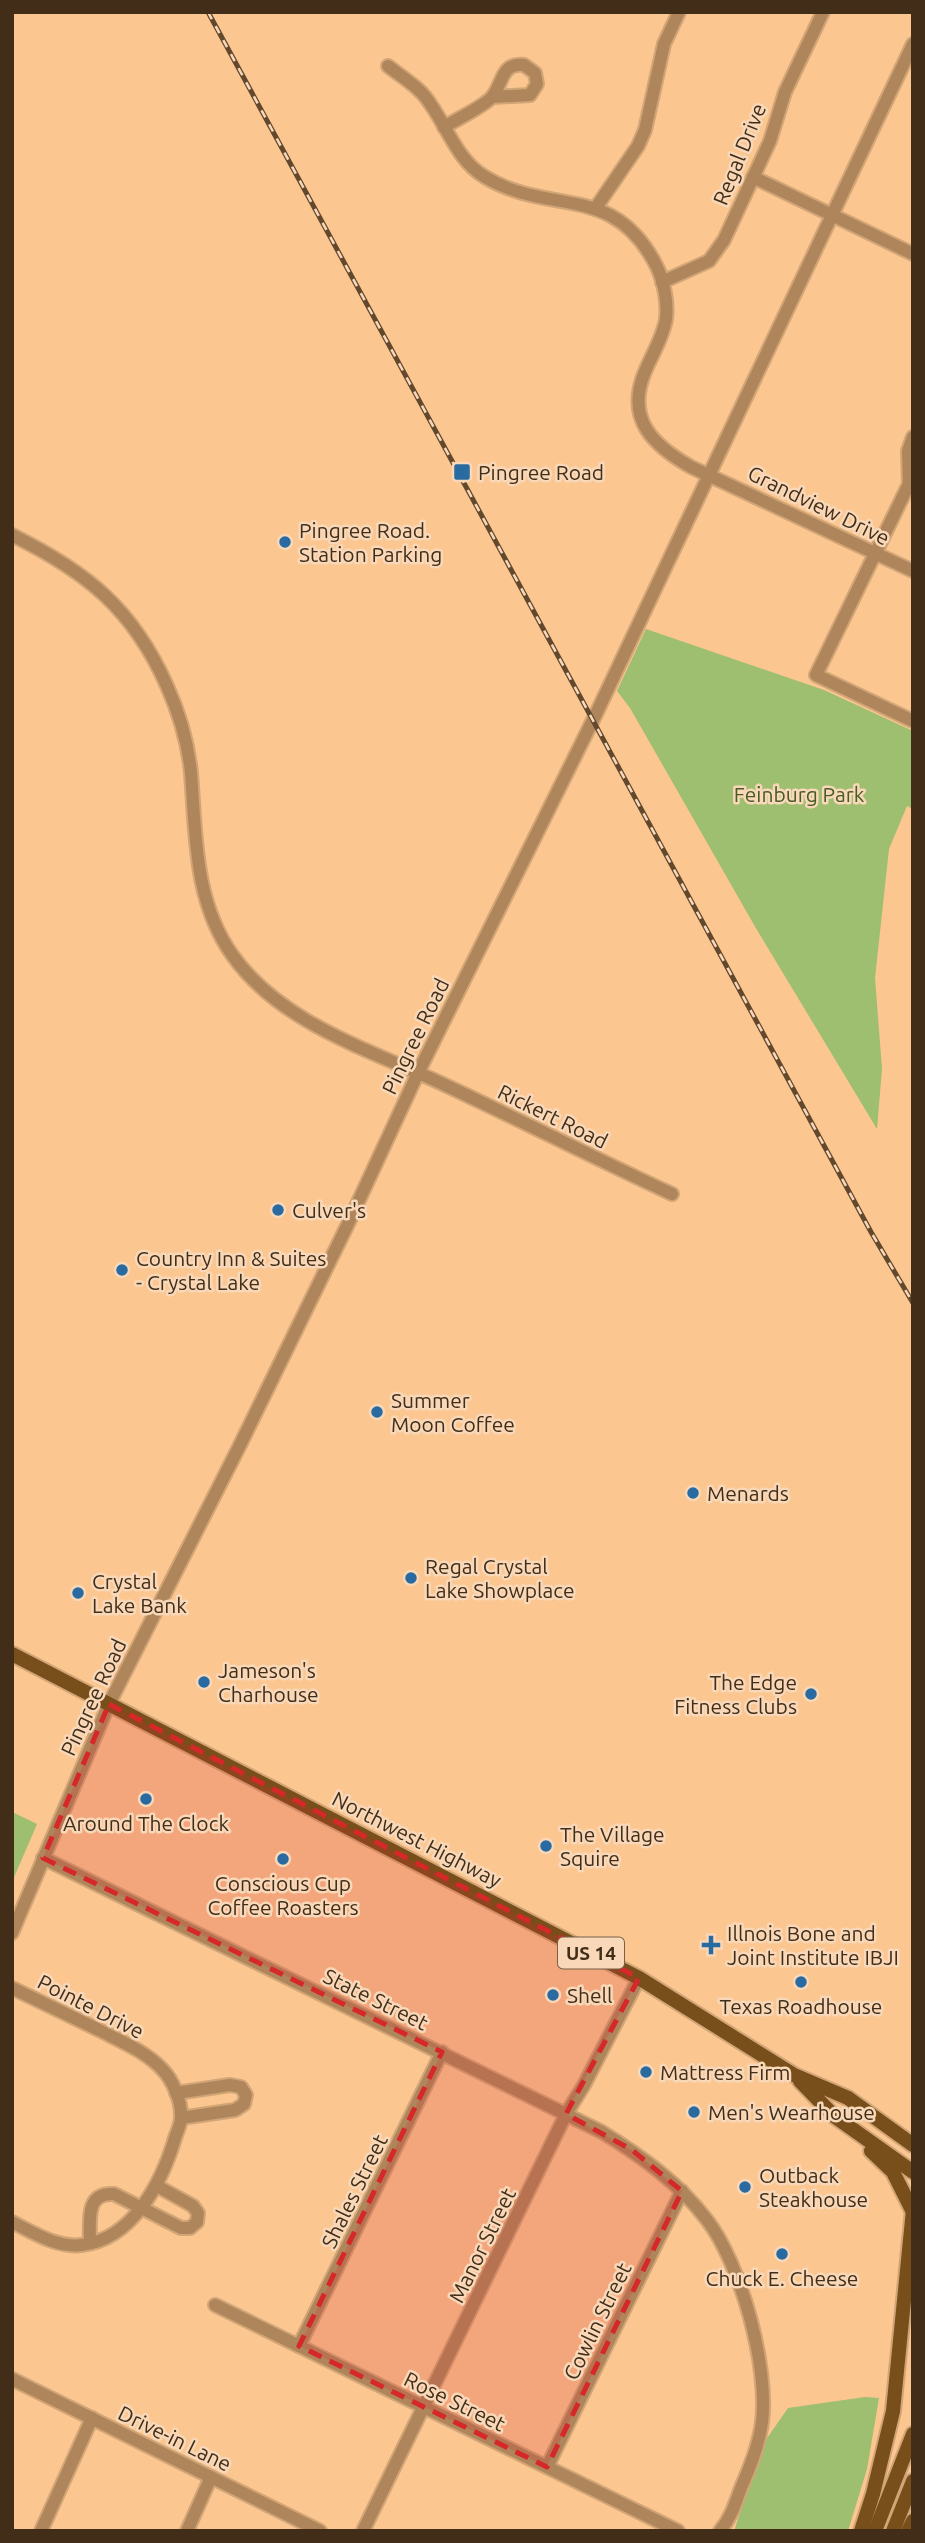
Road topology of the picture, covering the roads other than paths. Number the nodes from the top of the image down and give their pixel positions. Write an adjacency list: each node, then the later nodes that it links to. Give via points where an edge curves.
1 (679, 12): 8 (street, via 664,44 645,130)
2 (822, 12): 7 (street, Regal Drive)
3 (911, 51): 9 (street, Pingree Road)
4 (388, 66): 6 (street, via 431,103)
5 (492, 97): 6 (street)
6 (444, 127): 8 (street, via 460,153 482,175 505,188)
7 (753, 177): 9 (street); 11 (street, Regal Drive, via 724,240 709,261)
8 (595, 209): 11 (street, via 626,225)
9 (832, 214): 10 (street); 13 (street, Pingree Road)
10 (913, 254)
11 (662, 282): 13 (street, Grandview Drive, via 666,321 640,385 640,410 649,436 662,450)
12 (913, 437): 14 (street, via 908,452)
13 (709, 474): 16 (street, Grandview Drive); 19 (street, Pingree Road)
14 (911, 482): 16 (street)
15 (12, 535): 19 (street, Rickert Road, via 53,557 107,596 144,639 187,740 194,843 204,895 232,955 277,1002 334,1035)
16 (874, 554): 17 (street, Grandview Drive); 18 (street, via 816,676)
17 (913, 571)
18 (913, 721)
19 (418, 1073): 20 (street, Rickert Road); 22 (street, Pingree Road, via 240,1445)
20 (672, 1194)
21 (12, 1654): 22 (main road, Northwest Highway / US 14)
22 (109, 1704): 23 (street, Pingree Road); 25 (main road, Northwest Highway / US 14)
23 (43, 1858): 24 (street, Pingree Road); 27 (street, State Street)
24 (12, 1933)
25 (639, 1978): 28 (main road, Northwest Highway / US 14); 30 (street, Manor Street)
26 (12, 1988): 29 (street, Pointe Drive, via 137,2049 163,2069)
27 (442, 2052): 30 (street, State Street); 42 (street, Shales Street)
28 (794, 2076): 31 (main road, Northwest Highway / US 14); 33 (main road, Northwest Highway / US 14, via 848,2098)
29 (176, 2092): 32 (street, Pointe Drive); 32 (street, via 230,2085 240,2087 246,2095 244,2104 235,2110)
30 (566, 2114): 36 (street, State Street, via 632,2150); 44 (street, Manor Street)
31 (835, 2116): 34 (main road, Northwest Highway / US 14); 38 (main road, via 893,2172)
32 (181, 2118): 35 (street, Pointe Drive)
33 (913, 2146)
34 (913, 2172)
35 (157, 2186): 37 (street, Pointe Drive); 37 (street, via 193,2206 197,2222 181,2228)
36 (682, 2192): 47 (street, Cowlin Street); 56 (street, State Street, via 708,2221 727,2253 758,2350 762,2421 752,2460 729,2520)
37 (142, 2207): 40 (street, Pointe Drive, via 122,2228); 40 (street, via 114,2194 103,2193 94,2199)
38 (913, 2210): 57 (main road, via 893,2411)
39 (12, 2222): 40 (street, Pointe Drive, via 56,2243)
40 (90, 2243)
41 (215, 2305): 42 (street, Rose Street)
42 (299, 2346): 44 (street, Rose Street)
43 (12, 2379): 45 (street, Drive-in Lane)
44 (425, 2407): 47 (street, Rose Street); 54 (street, Manor Street)
45 (92, 2418): 48 (street, Drive-in Lane); 51 (street)
46 (913, 2434): 58 (main road)
47 (547, 2467): 55 (street, Rose Street)
48 (211, 2477): 52 (street); 53 (street, Drive-in Lane)
49 (913, 2481): 59 (main road)
50 (913, 2521): 60 (main road)
51 (41, 2531)
52 (187, 2531)
53 (320, 2531)
54 (363, 2531)
55 (678, 2531)
56 (720, 2531)
57 (861, 2531)
58 (875, 2531)
59 (893, 2531)
60 (908, 2531)

